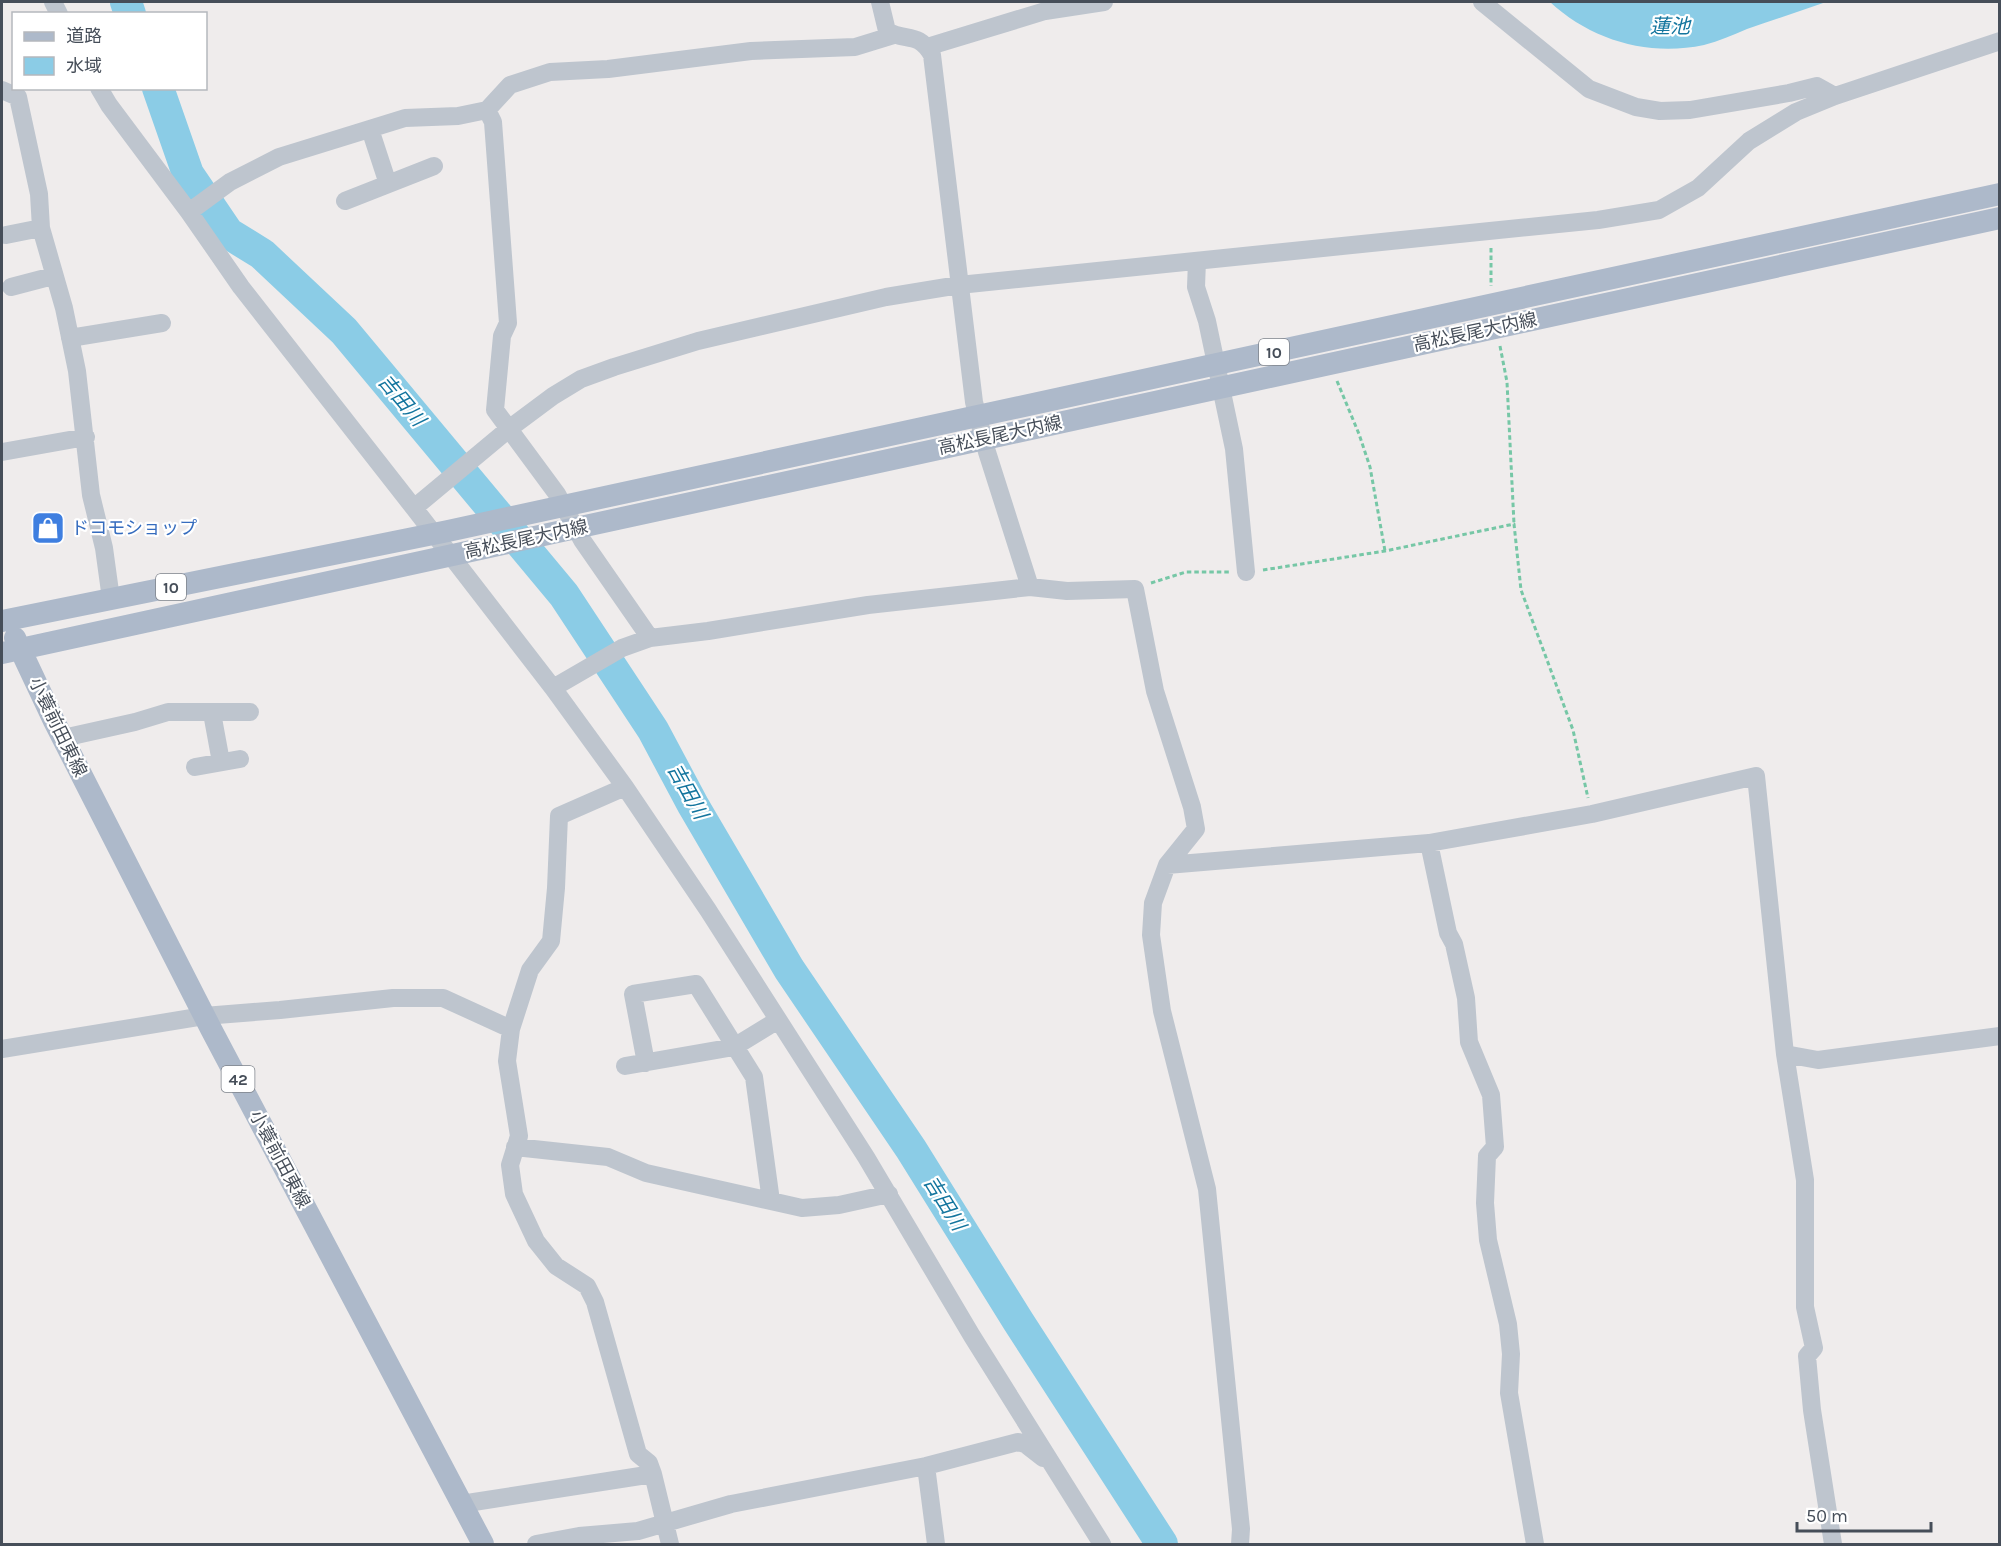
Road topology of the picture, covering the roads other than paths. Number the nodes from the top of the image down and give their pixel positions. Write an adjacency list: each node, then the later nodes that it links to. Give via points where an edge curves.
1 (880, 2): 4 (street, via 887,31)
2 (1104, 2): 6 (street, via 1045,11)
3 (1482, 2): 9 (street, via 1589,89 1636,107 1690,110 1817,86)
4 (894, 35): 6 (street, via 907,36); 10 (street, via 855,47 751,51 608,69 550,72 510,85)
5 (2000, 41): 9 (street)
6 (927, 47): 22 (street, via 935,67)
7 (2, 90): 18 (street, via 18,97 39,194)
8 (100, 90): 16 (street)
9 (1835, 96): 20 (street, via 1796,112 1749,141 1698,188 1659,210 1598,220)
10 (487, 110): 11 (street, via 458,116 405,118); 29 (street, via 493,122 508,323 502,336 495,410)
11 (370, 129): 13 (street); 16 (street, via 279,156 230,182)
12 (434, 165): 13 (street)
13 (388, 184): 15 (street)
14 (2000, 194): 26 (main road, 高松長尾大内線 / 10)
15 (345, 201)
16 (194, 208): 33 (street, via 241,287)
17 (2000, 218): 27 (main road, 高松長尾大内線 / 10)
18 (41, 228): 19 (street); 21 (street)
19 (6, 236)
20 (1197, 261): 22 (street); 26 (street, via 1196,287)
21 (53, 276): 23 (street); 25 (street)
22 (959, 285): 28 (street); 29 (street, via 886,297 709,339 614,367 553,396)
23 (11, 287)
24 (162, 323): 25 (street)
25 (70, 338): 30 (street)
26 (1216, 364): 27 (street); 28 (main road, 高松長尾大内線 / 10)
27 (1220, 387): 31 (main road, 高松長尾大内線 / 10); 38 (street, via 1234,449)
28 (977, 416): 31 (street); 34 (main road, 高松長尾大内線 / 10)
29 (510, 428): 33 (street); 34 (street, via 557,494)
30 (86, 437): 32 (street); 40 (street, via 91,495)
31 (983, 439): 35 (main road, 高松長尾大内線 / 10); 39 (street)
32 (2, 452)
33 (421, 502): 36 (street)
34 (556, 507): 35 (street); 36 (main road, 高松長尾大内線 / 10)
35 (570, 529): 37 (main road, 高松長尾大内線 / 10); 42 (street)
36 (441, 533): 37 (street); 40 (main road, 高松長尾大内線 / 10)
37 (457, 554): 43 (main road, 高松長尾大内線 / 10); 44 (street)
38 (1246, 572)
39 (1030, 587): 42 (street, via 868,605); 53 (street, via 1067,591 1135,589 1155,691 1196,829)
40 (111, 599): 41 (main road, 高松長尾大内線 / 10)
41 (3, 617): 43 (main road, 小蓑前田東線 / 42)
42 (650, 638): 44 (street, via 622,648)
43 (11, 651): 47 (main road, 小蓑前田東線 / 42)
44 (553, 688): 51 (street)
45 (250, 712): 46 (street)
46 (212, 713): 47 (street, via 168,712); 49 (street)
47 (63, 738): 54 (main road, 小蓑前田東線 / 42)
48 (240, 759): 49 (street)
49 (221, 762): 50 (street)
50 (195, 767)
51 (624, 787): 55 (street); 56 (street, via 559,816 551,940 530,970)
52 (1429, 843): 53 (street); 60 (street, via 1592,814 1756,776); 77 (street, via 1466,998 1469,1042 1491,1095 1495,1147 1486,1156 1488,1240 1508,1324 1509,1393)
53 (1167, 865): 76 (street, via 1153,903 1151,935 1161,1011 1207,1189)
54 (204, 1016): 56 (street, via 393,998 443,998); 59 (street); 69 (main road, 小蓑前田東線 / 42)
55 (778, 1020): 58 (street); 64 (street)
56 (511, 1029): 63 (street, via 507,1061 519,1136)
57 (2000, 1036): 60 (street, via 1818,1060)
58 (734, 1047): 61 (street); 61 (street, via 696,984 633,994); 65 (street, via 754,1077)
59 (2, 1049)
60 (1785, 1054): 78 (street, via 1805,1180 1805,1307 1814,1348 1807,1356 1812,1410)
61 (646, 1063): 62 (street)
62 (625, 1066)
63 (516, 1147): 65 (street, via 608,1157 646,1173); 68 (street, via 510,1165 514,1194 536,1241 556,1266 587,1286 595,1302 638,1454 649,1463)
64 (888, 1194): 65 (street, via 802,1208); 66 (street)
65 (771, 1201)
66 (1051, 1464): 67 (street, via 1018,1442); 75 (street)
67 (926, 1466): 70 (street, via 731,1504); 74 (street)
68 (653, 1474): 69 (street); 70 (street)
69 (461, 1503): 71 (main road, 小蓑前田東線 / 42)
70 (665, 1524): 72 (street); 73 (street)
71 (483, 1545)
72 (536, 1545)
73 (670, 1545)
74 (936, 1545)
75 (1102, 1545)
76 (1240, 1545)
77 (1535, 1545)
78 (1833, 1545)

